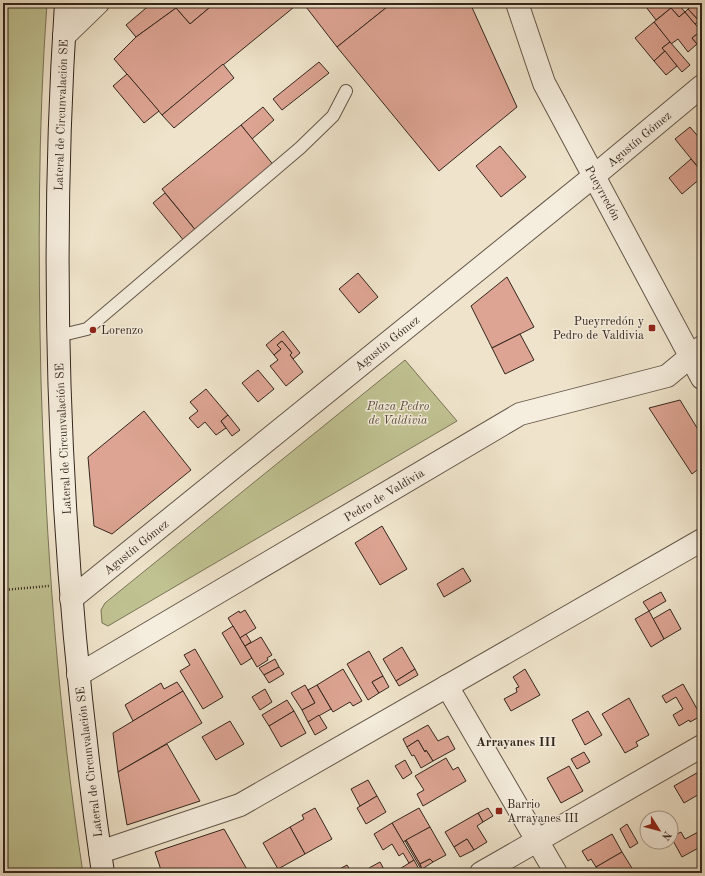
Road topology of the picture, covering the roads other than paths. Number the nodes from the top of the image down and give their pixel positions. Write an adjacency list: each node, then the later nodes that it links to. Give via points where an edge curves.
1 (66, 3): 4 (street, Lateral de Circunvalación SE)
2 (98, 3): 4 (street)
3 (517, 3): 7 (street, Pueyrredón, via 544,83)
4 (64, 36): 8 (street, Lateral de Circunvalación SE, via 58,192)
5 (702, 86): 7 (street, Agustín Gómez)
6 (346, 90): 8 (lane, via 333,116 300,148 87,329)
7 (594, 176): 9 (street, Pueyrredón); 12 (street, Agustín Gómez)
8 (58, 336): 12 (street, Lateral de Circunvalación SE)
9 (696, 352): 10 (street, Pueyrredón); 13 (street, Pedro de Valdivia, via 667,376 520,414)
10 (702, 378)
11 (702, 540): 14 (street)
12 (72, 599): 13 (street, Lateral de Circunvalación SE)
13 (78, 675): 17 (street, Lateral de Circunvalación SE)
14 (447, 686): 16 (street); 17 (street, via 240,805)
15 (702, 746): 16 (street)
16 (537, 841): 18 (street); 19 (street)
17 (101, 862)
18 (481, 873)
19 (556, 873)

